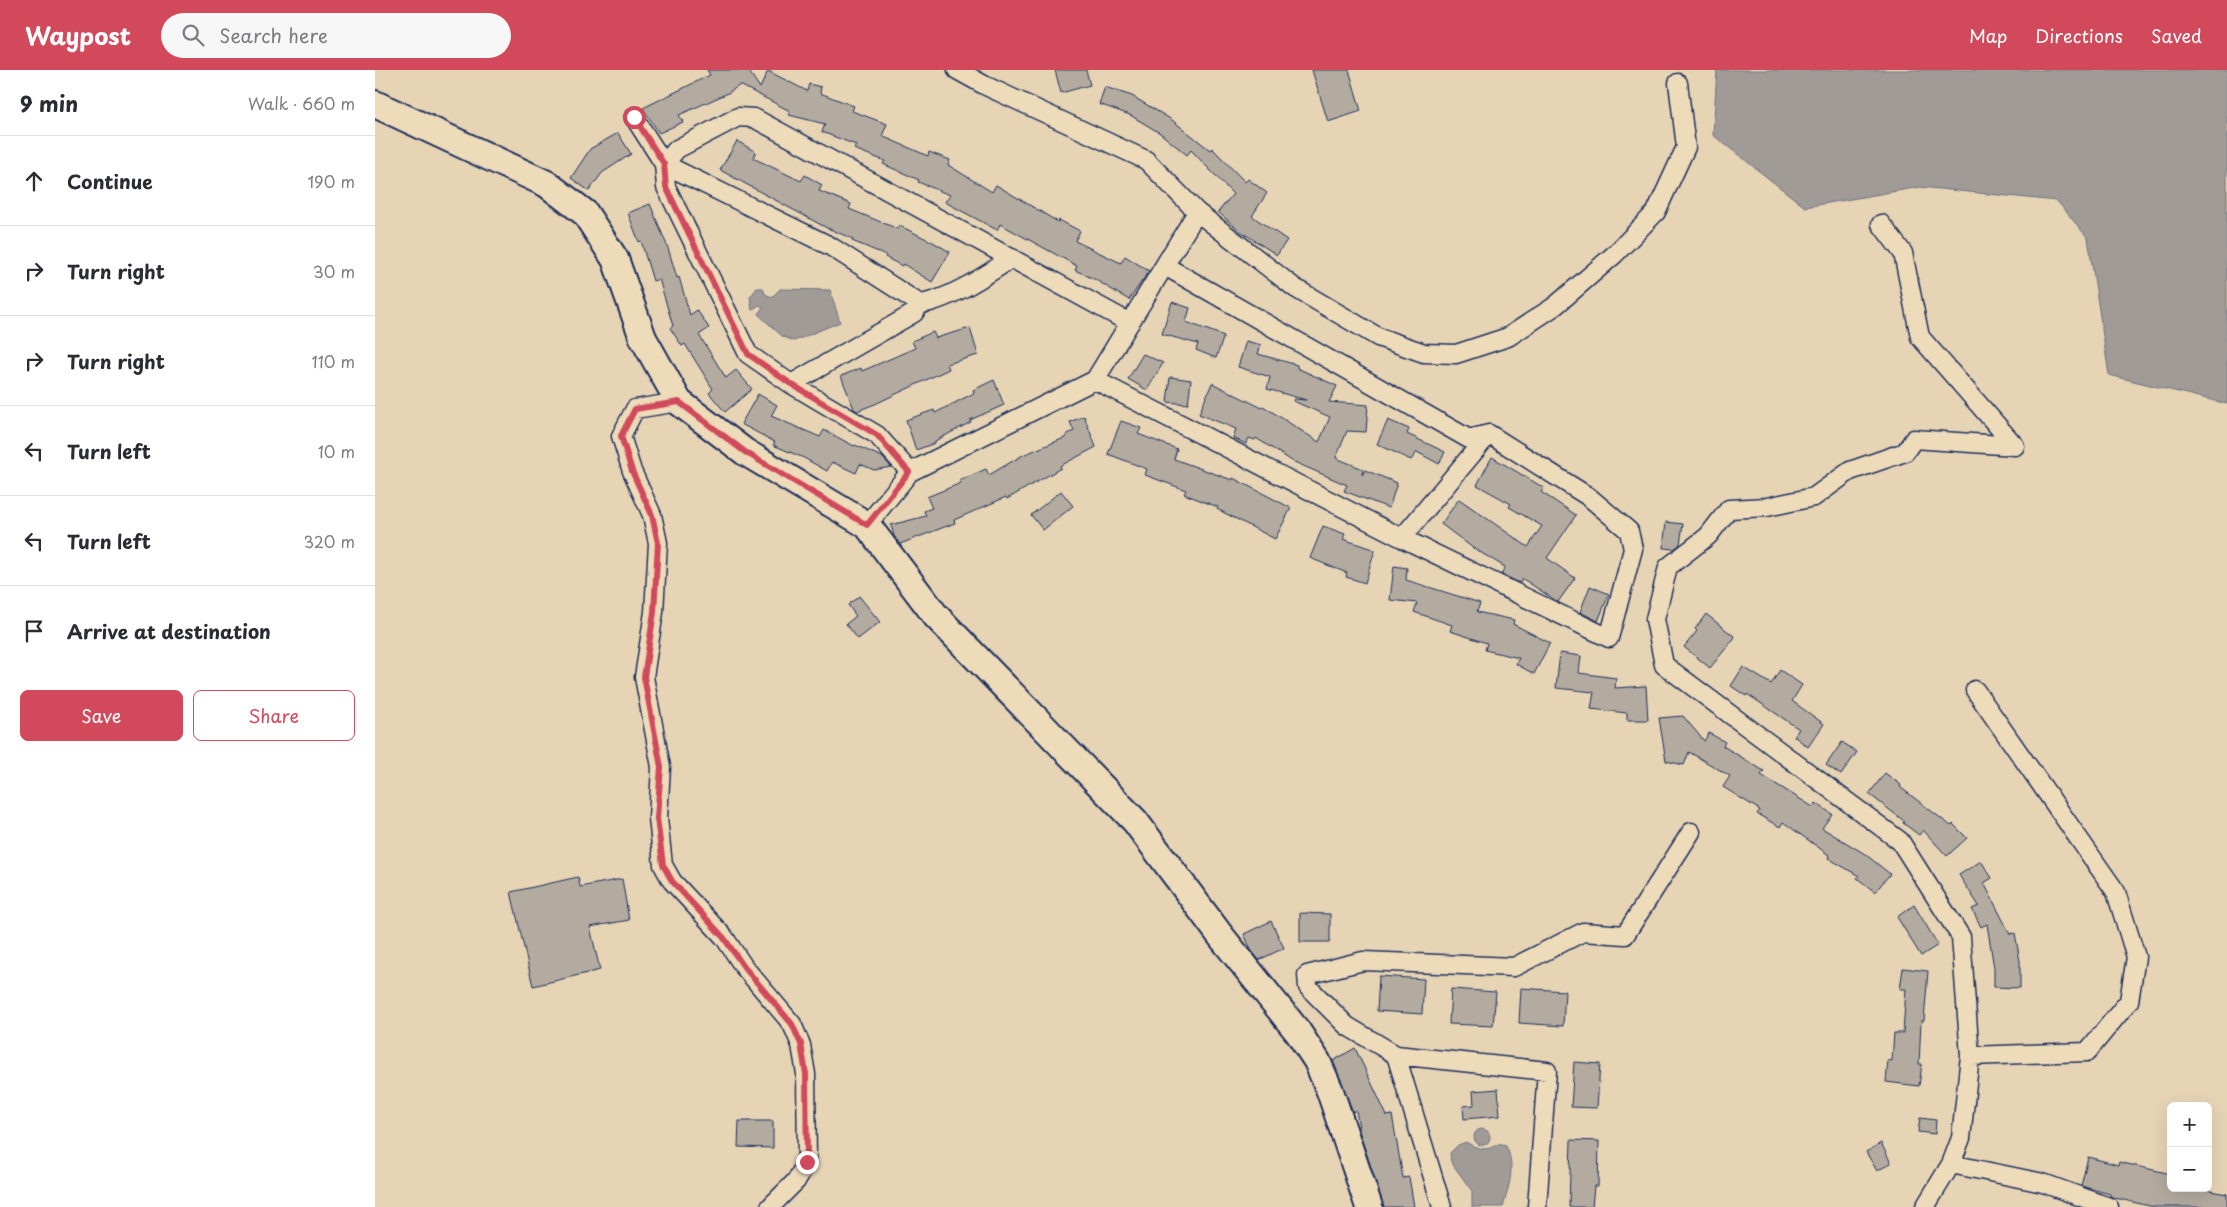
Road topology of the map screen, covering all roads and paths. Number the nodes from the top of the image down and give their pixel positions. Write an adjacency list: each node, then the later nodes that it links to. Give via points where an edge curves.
1 (957, 70): 6 (street, via 1146,160)
2 (1678, 83): 6 (street, via 1686,147 1656,212 1615,254 1555,306 1508,337 1456,354 1424,353 1378,337 1295,288)
3 (375, 104): 14 (main road, via 547,184 585,212 615,259 643,338)
4 (634, 117): 5 (street)
5 (664, 164): 8 (street, via 677,149 738,117 754,118); 10 (street, via 830,246); 13 (street, via 666,187 748,354)
6 (1197, 212): 9 (street)
7 (1881, 224): 22 (street, via 1903,253 1920,337 2015,446 1914,439 1905,452 1850,471 1814,497 1767,507 1729,509 1708,536 1667,567 1655,619 1664,666 1900,841 1961,937)
8 (1012, 258): 10 (street, via 987,275 931,302); 11 (street)
9 (1165, 266): 11 (street); 15 (street, via 1469,439)
10 (920, 304): 13 (street, via 914,313)
11 (1130, 323): 12 (street)
12 (1095, 380): 16 (street); 18 (street)
13 (791, 384): 16 (street, via 877,435)
14 (679, 402): 17 (main road, via 745,452); 24 (street, via 635,409 621,436 632,471 652,515 658,543 654,612 644,677 661,767 657,818 663,865 672,881 724,938 792,1024 801,1044 806,1074 807,1162 796,1181)
15 (1489, 434): 18 (street); 18 (street, via 1589,497 1629,531 1633,549 1609,638)
16 (909, 472): 17 (street)
17 (867, 525): 25 (main road, via 936,616 1135,821 1298,1032 1317,1061 1330,1091)
18 (1402, 538)
19 (1975, 690): 22 (street, via 2115,892 2136,956 2129,1001 2087,1052)
20 (1691, 832): 21 (street, via 1625,935 1583,932 1513,967 1363,962 1307,975 1308,987 1347,1026)
21 (1397, 1055): 26 (street); 27 (street, via 1547,1070)
22 (1970, 1056): 23 (street, via 1961,1138)
23 (1951, 1164): 28 (street); 29 (street, via 2043,1183)
24 (770, 1207)
25 (1369, 1207)
26 (1441, 1207)
27 (1537, 1207)
28 (1925, 1207)
29 (2109, 1207)

